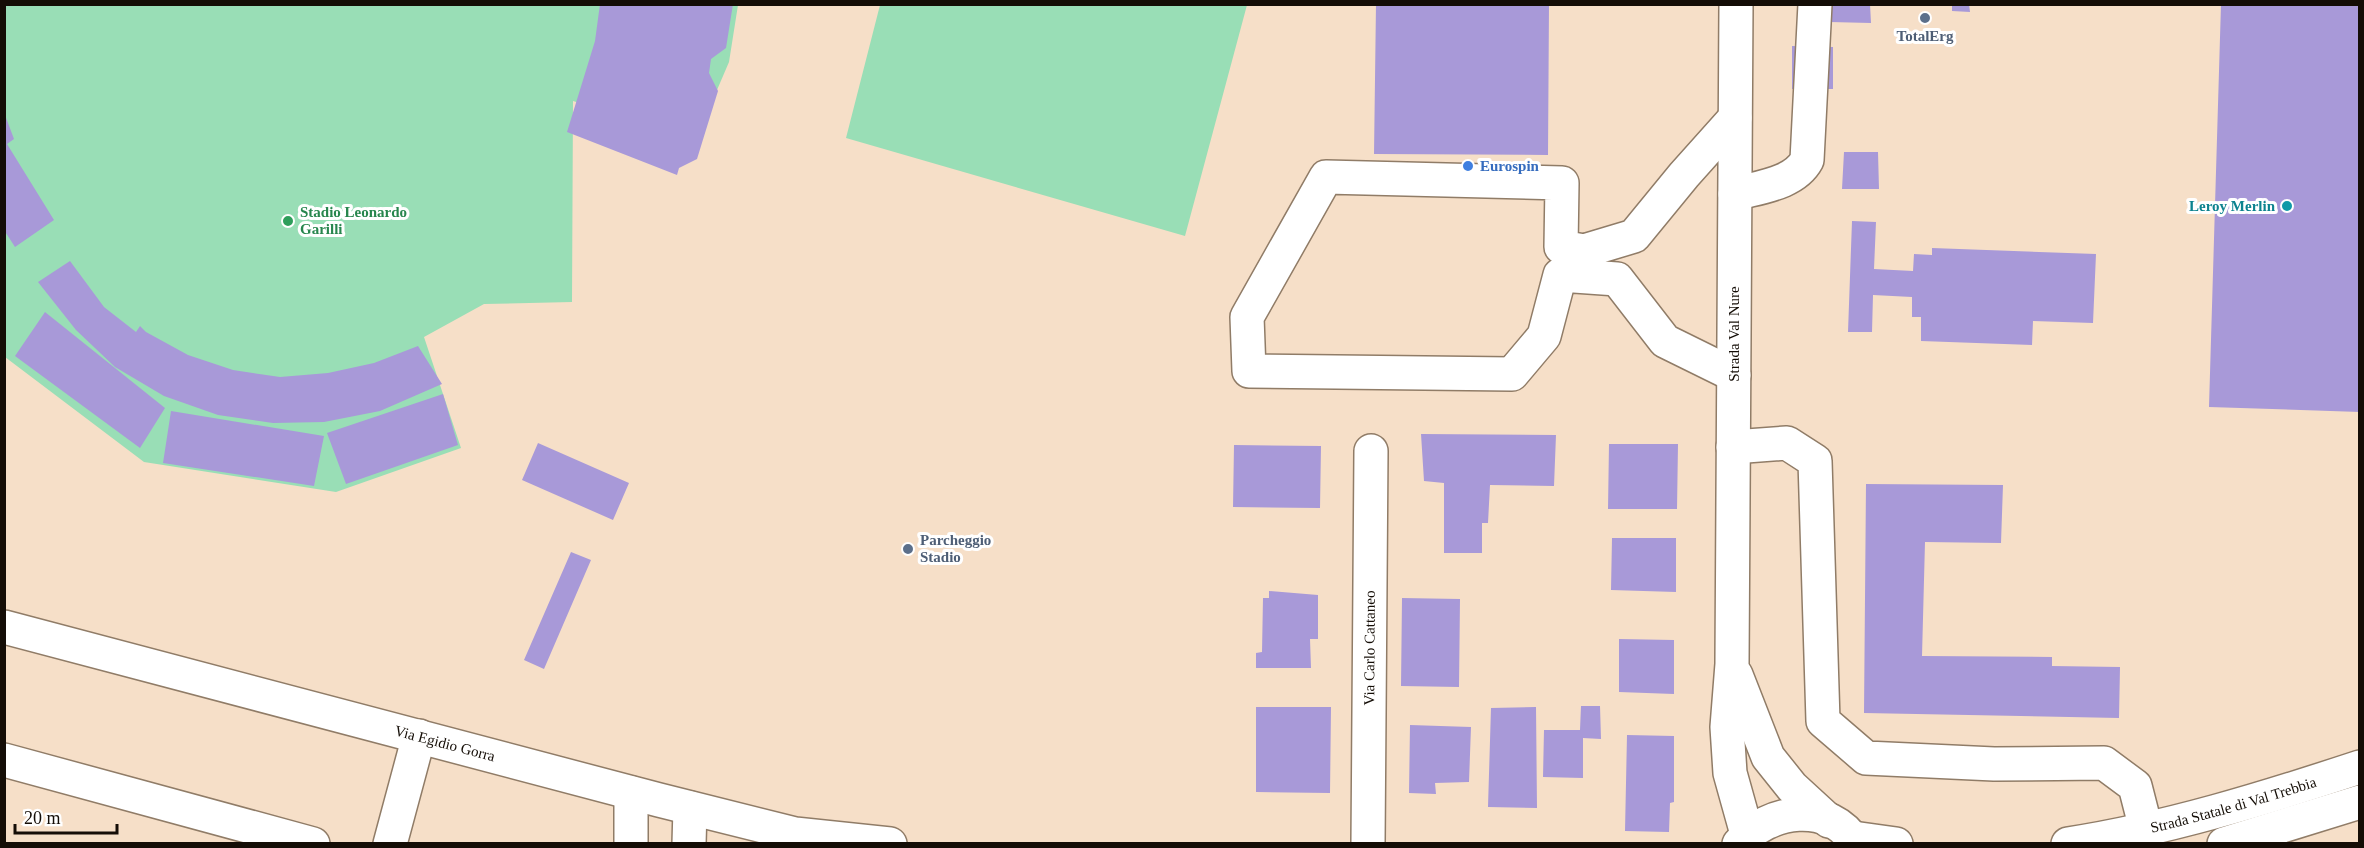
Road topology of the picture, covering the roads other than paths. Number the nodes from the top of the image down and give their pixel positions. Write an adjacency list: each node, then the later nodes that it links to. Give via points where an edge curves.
1 (1736, 4): 3 (street, Strada Val Nure)
2 (1815, 4): 4 (street, via 1807,160 1801,171 1788,179)
3 (1735, 118): 4 (street, Strada Val Nure); 5 (street, via 1634,236 1584,251 1560,247 1562,183 1326,177 1247,317 1248,371 1512,374 1544,336 1560,275 1617,279 1665,341)
4 (1735, 194): 5 (street, Strada Val Nure)
5 (1734, 375): 6 (street, Strada Val Nure)
6 (1733, 447): 9 (street, Strada Val Nure); 18 (street, via 1787,443 1815,461 1823,721 1866,758 1994,764 2104,763 2136,786)
7 (1371, 451): 26 (street, Via Carlo Cattaneo)
8 (4, 627): 10 (street, Via Egidio Gorra)
9 (1732, 664): 19 (street, via 1768,757 1792,787); 20 (street, Strada Val Nure, via 1727,727 1730,773)
10 (419, 736): 15 (street, Via Egidio Gorra); 22 (street)
11 (2360, 749): 14 (street)
12 (4, 760): 21 (street)
13 (2360, 767): 14 (street, Strada Statale di Val Trebbia)
14 (2292, 789): 18 (street, Strada Statale di Val Trebbia)
15 (631, 793): 17 (street, Via Egidio Gorra); 23 (street)
16 (2360, 802): 29 (street)
17 (690, 808): 24 (street); 25 (street, Via Egidio Gorra, via 795,834)
18 (2146, 829): 28 (street, Strada Statale di Val Trebbia)
19 (1846, 834): 20 (street, via 1808,814 1786,814 1765,821); 27 (street)
20 (1743, 838)
21 (313, 843)
22 (390, 843)
23 (631, 843)
24 (689, 843)
25 (890, 843)
26 (1368, 843)
27 (1896, 843)
28 (2068, 843)
29 (2224, 843)

